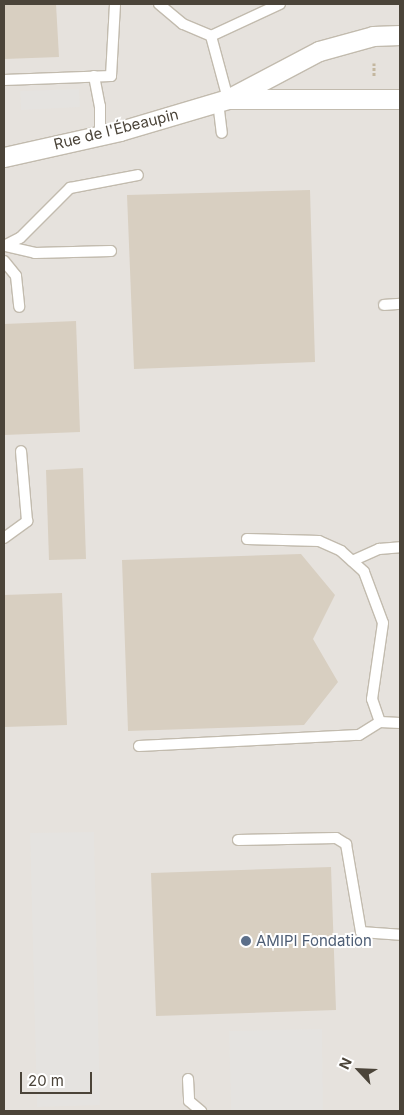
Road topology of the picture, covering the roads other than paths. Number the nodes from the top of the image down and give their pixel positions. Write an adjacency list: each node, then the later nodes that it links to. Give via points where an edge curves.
1 (115, 4): 6 (lane, via 111,76)
2 (159, 4): 5 (lane, via 183,24)
3 (280, 4): 5 (lane)
4 (400, 35): 8 (street, Rue de l'Ébeaupin, via 372,36 319,51)
5 (211, 36): 8 (lane)
6 (94, 76): 7 (lane); 11 (lane, via 100,106)
7 (4, 80)
8 (223, 100): 9 (street, Rue de l'Ébeaupin); 10 (lane); 11 (street, Rue de l'Ébeaupin)
9 (400, 100)
10 (222, 133)
11 (100, 135): 12 (street, Rue de l'Ébeaupin)
12 (4, 156)
13 (138, 175): 14 (lane, via 70,188 20,238)
14 (4, 246): 15 (lane, via 35,253)
15 (111, 251)
16 (4, 262): 19 (lane, via 16,276)
17 (400, 304): 18 (lane)
18 (384, 305)
19 (19, 307)
20 (20, 452): 21 (lane, via 27,521)
21 (4, 538)
22 (247, 539): 24 (lane, via 319,541)
23 (400, 547): 24 (lane, via 379,549)
24 (352, 561): 25 (lane, via 364,572 381,609 381,643 372,699)
25 (380, 722): 26 (lane); 27 (lane, via 360,735)
26 (400, 723)
27 (139, 746)
28 (238, 840): 29 (lane, via 336,838 346,844 361,932)
29 (400, 935)
30 (188, 1079): 31 (lane, via 189,1101)
31 (201, 1111)

